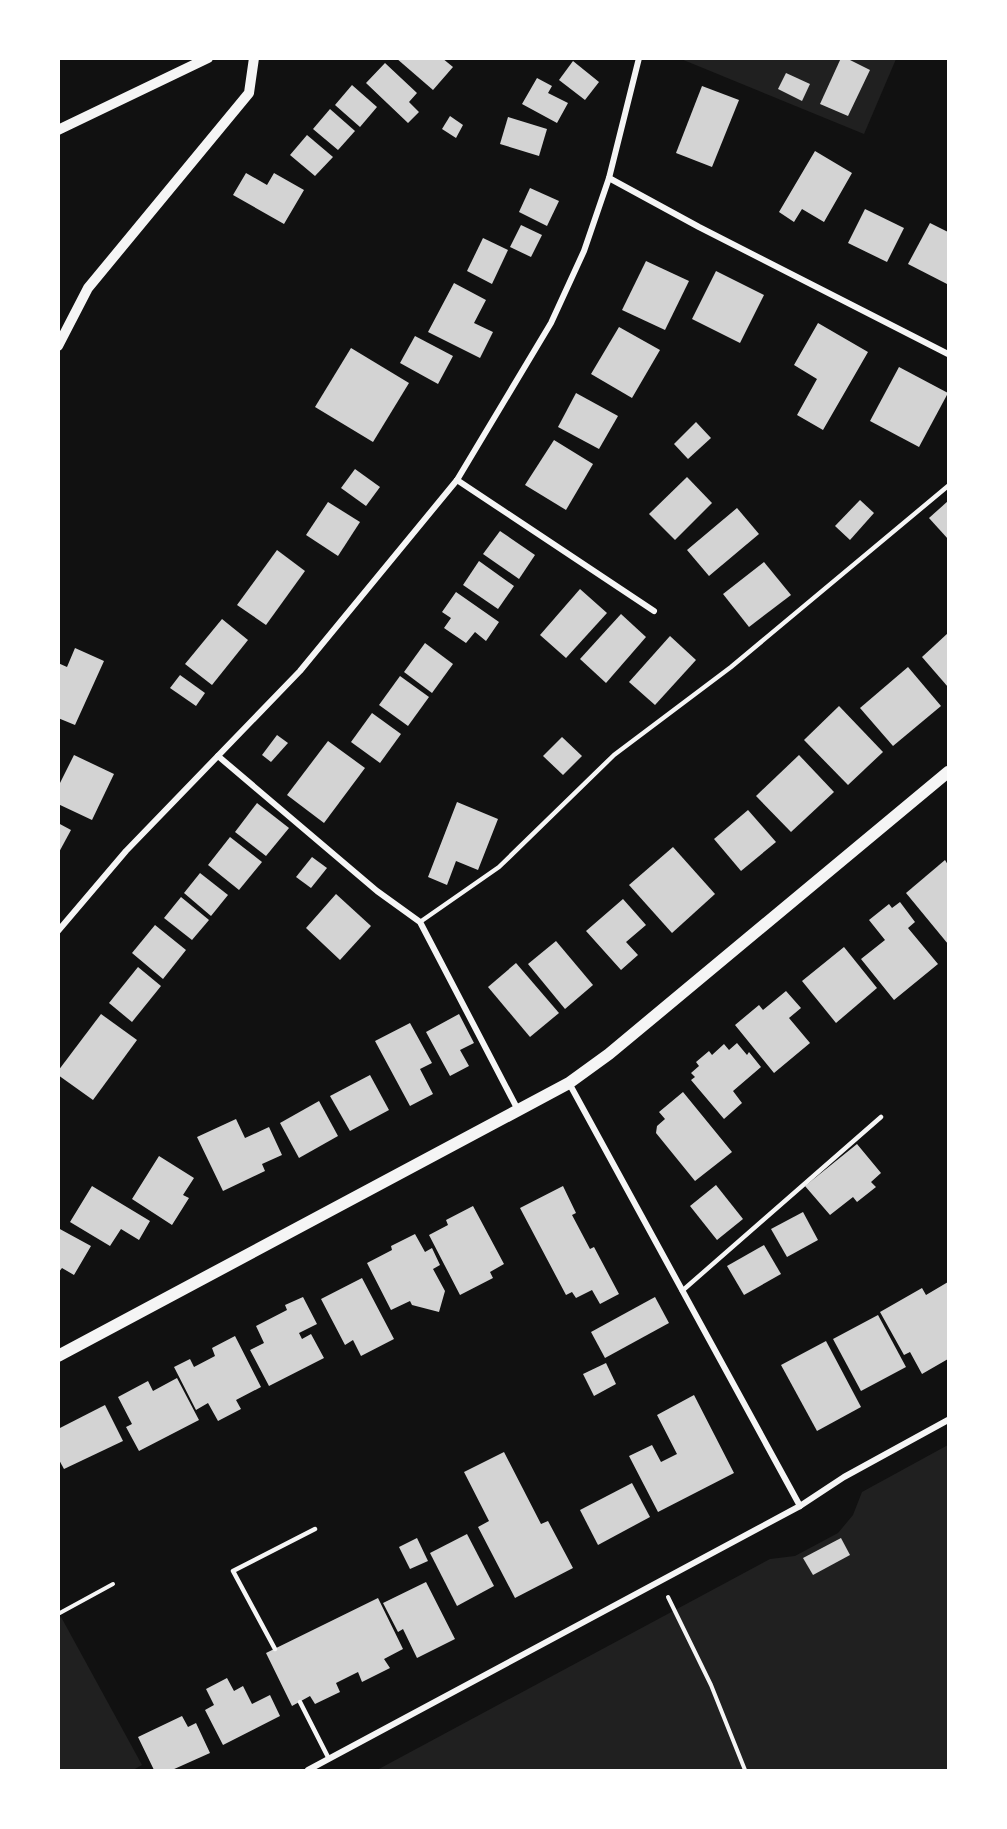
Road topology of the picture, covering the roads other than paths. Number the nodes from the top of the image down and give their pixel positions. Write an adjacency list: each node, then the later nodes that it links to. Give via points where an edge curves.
1 (208, 58): 4 (street)
2 (254, 58): 6 (street, via 249,93 88,288)
3 (639, 58): 5 (street)
4 (58, 130)
5 (609, 178): 7 (street); 8 (street, via 584,251 551,323)
6 (58, 346)
7 (948, 354)
8 (457, 480): 10 (street); 11 (street, via 300,671)
9 (948, 486): 13 (lane, via 731,667 614,755 499,867)
10 (654, 611)
11 (218, 756): 13 (street, via 377,891); 14 (street, via 126,851)
12 (948, 772): 15 (main road)
13 (420, 922): 16 (street)
14 (58, 931)
15 (569, 1083): 16 (main road); 18 (street)
16 (518, 1110): 19 (main road)
17 (880, 1117): 18 (lane)
18 (682, 1291): 21 (street)
19 (58, 1356)
20 (948, 1420): 21 (street)
21 (800, 1506): 25 (street)
22 (315, 1529): 23 (lane, via 233,1571)
23 (275, 1649)
24 (300, 1702): 25 (lane)
25 (329, 1759): 26 (street)
26 (308, 1770)

